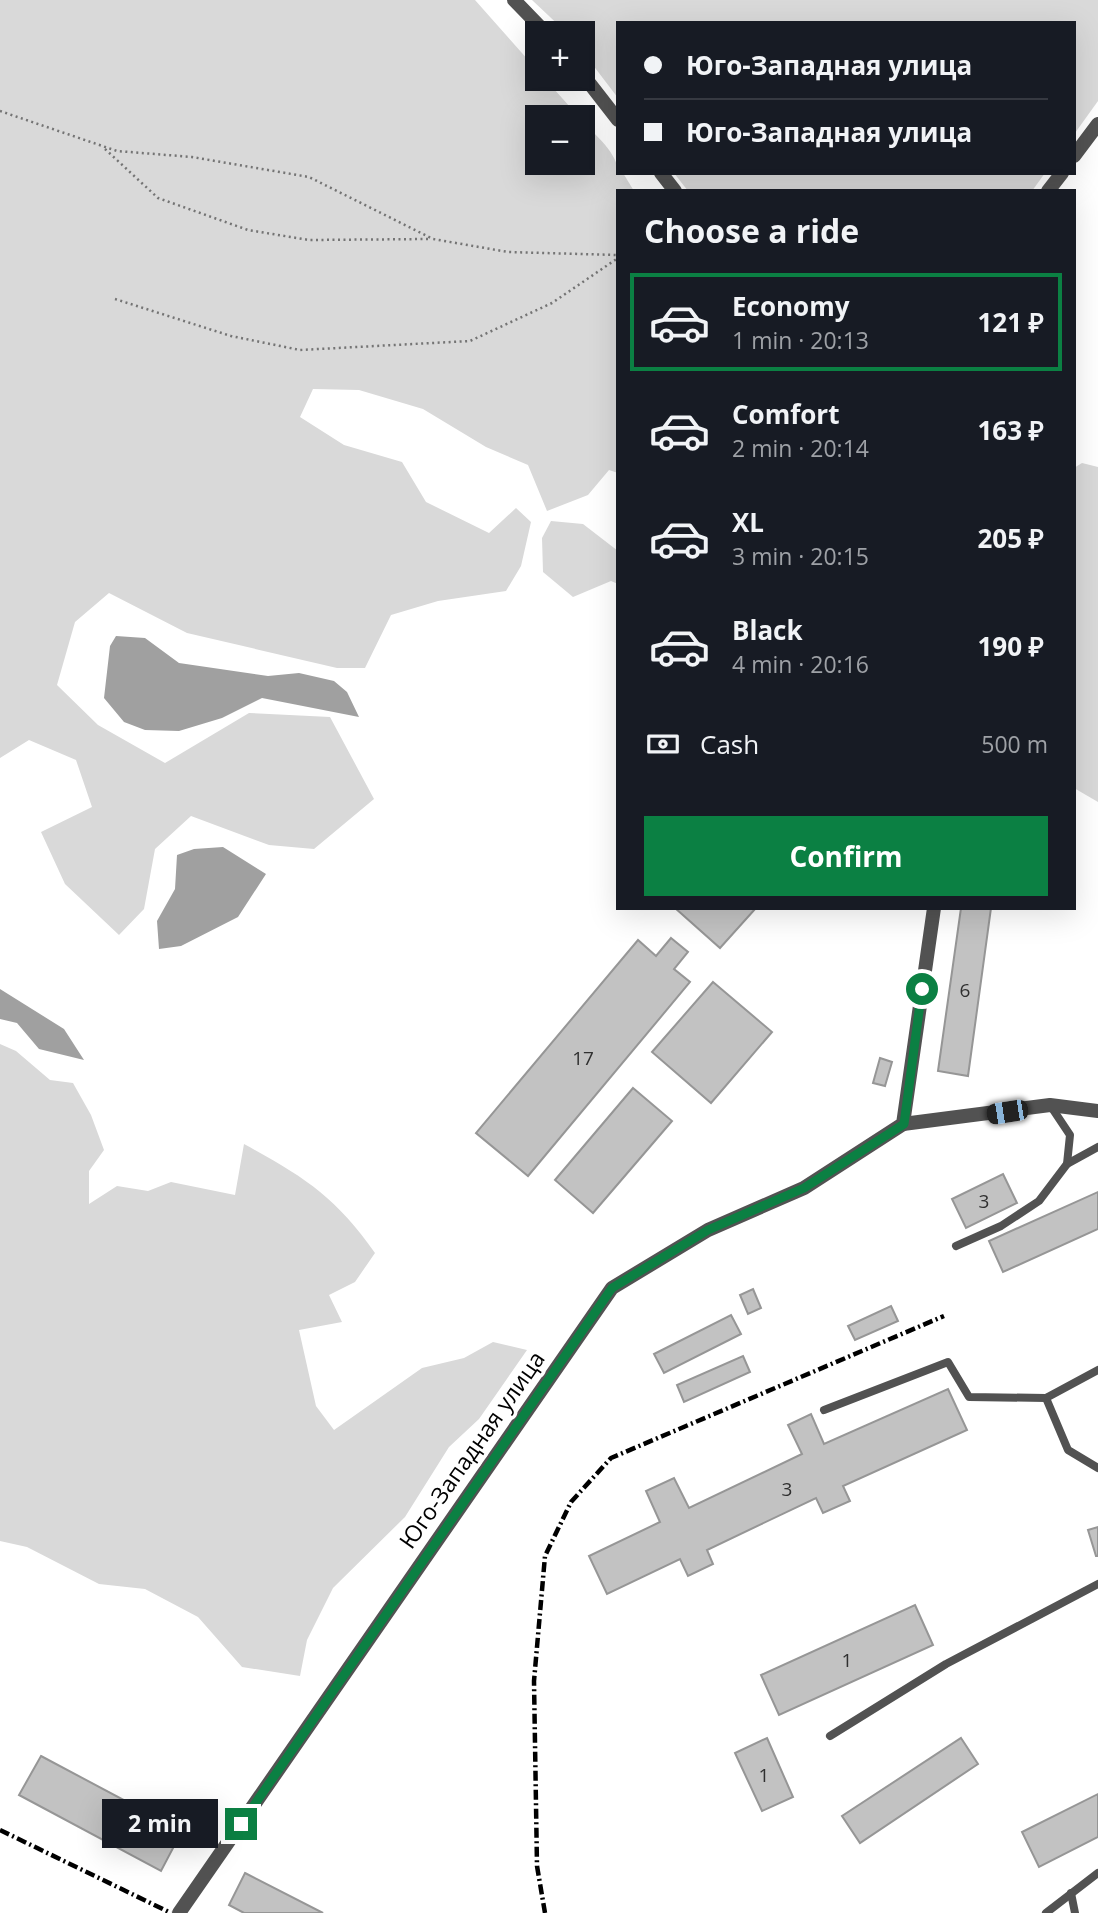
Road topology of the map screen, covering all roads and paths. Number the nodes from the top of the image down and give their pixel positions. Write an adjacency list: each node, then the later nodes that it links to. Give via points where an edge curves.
1 (514, 0): 2 (street)
2 (534, 21)
3 (595, 90): 5 (street)
4 (0, 111): 7 (path)
5 (616, 117)
6 (1098, 124): 8 (street)
7 (102, 146): 13 (path, via 309,177); 13 (path, via 158,198 248,230 309,240)
8 (1076, 153)
9 (663, 175): 11 (street)
10 (1060, 175): 12 (street)
11 (673, 189)
12 (1050, 189)
13 (433, 239): 14 (path, via 508,252)
14 (616, 256)
15 (616, 257): 16 (path, via 552,303 470,341 300,350 231,336)
16 (115, 299)
17 (934, 910): 20 (street)
18 (1049, 1105): 19 (street, Юго-Западная улица); 20 (street, Юго-Западная улица); 22 (lane, via 1070,1135)
19 (1096, 1107)
20 (904, 1124): 32 (street, Юго-Западная улица, via 804,1188 708,1230 612,1288)
21 (1098, 1147): 22 (lane)
22 (1067, 1164): 23 (lane, via 1039,1201 1001,1226)
23 (956, 1246)
24 (1098, 1370): 25 (lane)
25 (1046, 1398): 26 (lane, via 969,1397 948,1362); 27 (lane, via 1068,1450)
26 (824, 1410)
27 (1098, 1468)
28 (1098, 1584): 29 (lane, via 946,1664)
29 (830, 1736)
30 (1098, 1873): 31 (lane)
31 (1071, 1893): 33 (lane); 34 (lane)
32 (179, 1913)
33 (1046, 1913)
34 (1075, 1913)

